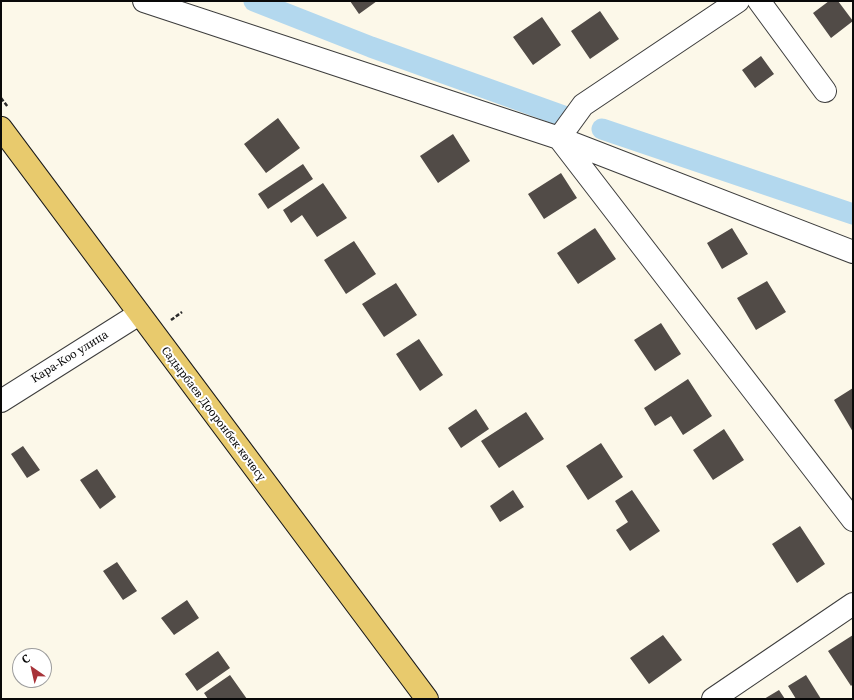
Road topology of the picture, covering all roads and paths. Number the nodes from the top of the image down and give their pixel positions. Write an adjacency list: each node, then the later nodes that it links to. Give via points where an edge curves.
1 (144, 1): 6 (street)
2 (737, 1): 6 (street, via 582,105)
3 (759, 1): 4 (street)
4 (825, 91)
5 (1, 128): 8 (main road, Садырбаев Дооронбек көчөсү)
6 (559, 138): 7 (street); 10 (street)
7 (853, 252)
8 (139, 314): 9 (street, Кара-Коо улица); 12 (main road, Садырбаев Дооронбек көчөсү)
9 (1, 401)
10 (853, 520)
11 (853, 604): 13 (street)
12 (427, 699)
13 (713, 699)

